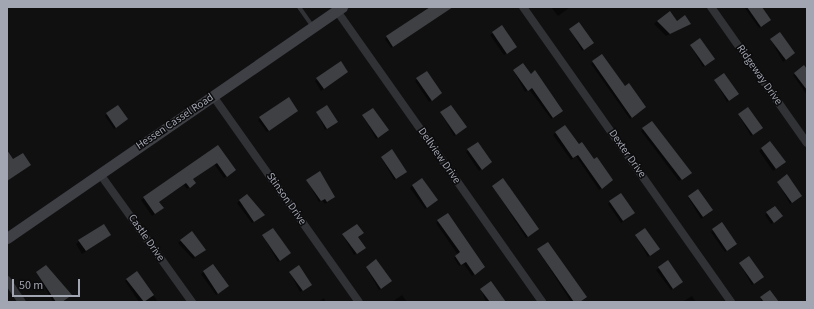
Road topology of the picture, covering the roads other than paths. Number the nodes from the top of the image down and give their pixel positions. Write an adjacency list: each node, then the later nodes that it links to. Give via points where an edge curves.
1 (299, 7): 5 (lane)
2 (523, 7): 15 (street, Dexter Drive)
3 (711, 7): 7 (street, Ridgeway Drive)
4 (340, 9): 5 (main road, Hessen Cassel Road); 14 (street, Dellview Drive)
5 (313, 27): 6 (main road, Hessen Cassel Road)
6 (213, 96): 8 (main road, Hessen Cassel Road); 13 (street, Stinson Drive)
7 (807, 143)
8 (100, 174): 9 (main road, Hessen Cassel Road); 12 (street, Castle Drive)
9 (8, 235)
10 (7, 280): 11 (street)
11 (22, 302)
12 (192, 302)
13 (359, 302)
14 (542, 302)
15 (732, 302)

